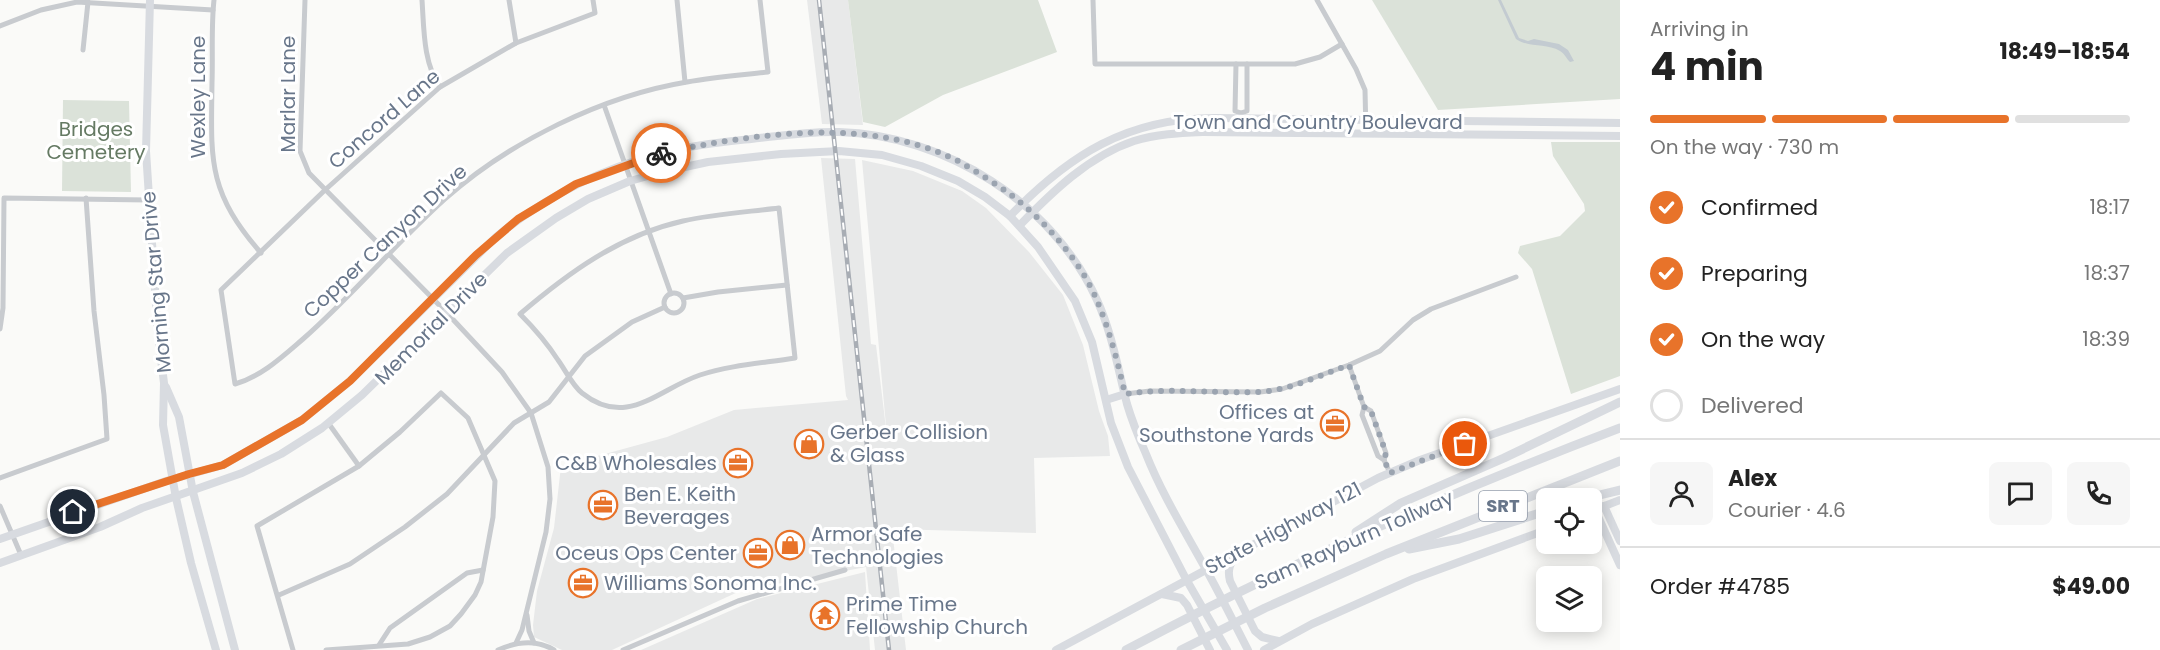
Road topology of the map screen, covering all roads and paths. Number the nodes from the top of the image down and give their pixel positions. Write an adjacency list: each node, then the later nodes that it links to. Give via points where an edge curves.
1 (214, 0): 12 (street, Wexley Lane)
2 (305, 0): 33 (street, Marlar Lane, via 300,151 305,166)
3 (422, 0): 20 (street, via 428,60)
4 (509, 0): 14 (street)
5 (593, 0): 14 (street, Concord Lane, via 595,13)
6 (677, 0): 19 (street)
7 (760, 0): 19 (street, Copper Canyon Drive, via 768,72)
8 (1093, 0): 17 (street, via 1095,64)
9 (1317, 0): 15 (street)
10 (88, 1): 11 (street); 13 (street, via 53,6); 16 (street)
11 (149, 3): 12 (street); 35 (main road, Morning Star Drive)
12 (213, 10): 41 (street, Wexley Lane, via 215,175 234,220)
13 (0, 26)
14 (516, 43): 20 (street, Concord Lane)
15 (1342, 45): 18 (street, via 1295,64); 24 (street, via 1365,90)
16 (83, 50)
17 (1236, 64): 18 (street); 22 (street, via 1235,111)
18 (1247, 64): 22 (street, via 1247,111)
19 (685, 82): 21 (street, Copper Canyon Drive)
20 (440, 87): 33 (street, Concord Lane)
21 (604, 105): 31 (street); 42 (street, Copper Canyon Drive, via 555,125 491,163 445,199)
22 (1241, 116): 23 (main road, Town and Country Boulevard); 24 (main road, Town and Country Boulevard)
23 (1225, 119): 26 (main road, Town and Country Boulevard, via 1162,122); 27 (main road)
24 (1366, 121): 25 (main road, Town and Country Boulevard); 28 (street)
25 (1620, 123)
26 (1127, 132): 30 (main road); 36 (main road, Town and Country Boulevard, via 1093,147)
27 (1225, 132): 28 (main road, Town and Country Boulevard); 30 (main road, Town and Country Boulevard, via 1164,135)
28 (1366, 134): 29 (main road, Town and Country Boulevard)
29 (1620, 136)
30 (1131, 143): 37 (main road, Town and Country Boulevard, via 1069,178)
31 (624, 165): 32 (street); 36 (main road, Memorial Drive, via 705,144 838,132 900,141 930,150 959,162); 46 (main road, Memorial Drive, via 576,184 518,219)
32 (630, 181): 38 (main road, Memorial Drive, via 708,162 839,151 882,155 921,166 958,181); 40 (street); 49 (main road, Memorial Drive, via 588,199 530,235)
33 (325, 190): 41 (street, Concord Lane); 42 (street, Marlar Lane)
34 (86, 198): 35 (street); 50 (street, via 4,198); 67 (street, via 107,440)
35 (148, 200): 53 (main road, Morning Star Drive)
36 (1022, 203): 37 (main road, Memorial Drive); 38 (main road, Town and Country Boulevard)
37 (1032, 212): 39 (main road, Town and Country Boulevard); 56 (main road, Memorial Drive, via 1060,241 1098,301)
38 (1010, 216): 39 (main road, Memorial Drive)
39 (1020, 225): 57 (main road, Memorial Drive, via 1075,301 1092,342)
40 (649, 231): 44 (street, via 682,221 779,208); 45 (street); 52 (street, via 605,251 558,281 520,314)
41 (261, 253): 54 (street, Concord Lane, via 221,290)
42 (390, 254): 46 (street, Marlar Lane); 54 (street, Copper Canyon Drive, via 288,352 258,374)
43 (1516, 277): 51 (street, via 1431,309 1380,351)
44 (787, 285): 47 (street); 52 (street, via 795,358 699,375 631,407 611,408 594,402 580,392)
45 (671, 294): 47 (street); 48 (street, via 666,297)
46 (433, 298): 49 (street, Marlar Lane); 66 (main road, Memorial Drive, via 350,381 302,420 223,465)
47 (683, 298): 48 (street, via 680,312 670,312)
48 (665, 307): 52 (street, via 632,322 585,356)
49 (446, 312): 59 (street, Marlar Lane, via 502,372); 60 (main road, Memorial Drive)
50 (0, 329)
51 (1349, 365): 56 (street, via 1282,389 1260,392); 65 (street, via 1364,407 1371,411)
52 (568, 375): 59 (street, via 549,402)
53 (164, 383): 66 (main road, Morning Star Drive, via 179,417); 68 (main road, Morning Star Drive, via 163,425)
54 (235, 384)
55 (1620, 389): 65 (main road, State Highway 121)
56 (1125, 394): 57 (main road); 89 (main road, Memorial Drive, via 1147,458)
57 (1106, 400): 92 (main road, Memorial Drive, via 1128,467)
58 (1620, 402): 83 (highway, via 1401,503)
59 (531, 413): 62 (street, via 514,423); 95 (street, Marlar Lane, via 548,467 550,499)
60 (329, 424): 64 (street); 70 (main road, Memorial Drive, via 262,464)
61 (1620, 428): 83 (highway, Sam Rayburn Tollway / SRT)
62 (483, 457): 64 (street, via 468,418 441,393); 90 (street, via 495,481 494,517); 94 (street, via 447,494 405,527 350,564)
63 (1620, 461): 85 (highway, Sam Rayburn Tollway / SRT)
64 (359, 466): 94 (street, via 257,526)
65 (1390, 473): 84 (main road, State Highway 121)
66 (189, 474): 68 (main road, Memorial Drive); 70 (main road, Morning Star Drive)
67 (0, 478)
68 (171, 479): 72 (main road, Morning Star Drive); 78 (main road, Memorial Drive)
69 (1620, 490): 71 (highway)
70 (193, 492): 72 (main road, Memorial Drive); 103 (main road, Morning Star Drive)
71 (1602, 494)
72 (176, 498): 86 (main road, Memorial Drive); 102 (main road, Morning Star Drive)
73 (1620, 500): 75 (main road)
74 (0, 506): 78 (street)
75 (1604, 506): 81 (main road)
76 (1536, 514): 85 (highway, via 1459,539)
77 (1602, 526): 80 (main road)
78 (13, 533): 82 (main road, Memorial Drive); 86 (street)
79 (1536, 534): 96 (main road, via 1413,579)
80 (1609, 538): 81 (main road); 88 (main road)
81 (1619, 538)
82 (0, 539)
83 (1333, 547): 110 (highway, Sam Rayburn Tollway / SRT)
84 (1238, 553): 89 (main road, State Highway 121); 96 (main road, via 1230,564 1230,580 1255,631 1262,638)
85 (1386, 554): 101 (highway, Sam Rayburn Tollway / SRT)
86 (21, 555): 87 (main road, Memorial Drive)
87 (0, 563)
88 (1620, 566)
89 (1206, 569): 92 (main road, State Highway 121); 113 (main road, Memorial Drive)
90 (483, 570): 99 (street, via 467,573 390,628); 99 (street, via 475,595 450,626 408,644)
91 (845, 570): 108 (street, via 738,601)
92 (1186, 579): 93 (main road, State Highway 121); 112 (main road, Memorial Drive)
93 (1160, 593): 109 (main road, State Highway 121); 111 (main road, via 1181,598)
94 (279, 595): 104 (street)
95 (527, 611): 97 (street); 98 (street, Marlar Lane)
96 (1279, 642): 114 (main road)
97 (534, 643): 98 (street); 107 (street)
98 (516, 644): 106 (street)
99 (379, 645): 100 (street)
100 (339, 649): 105 (street)
101 (1183, 649)
102 (216, 650)
103 (235, 650)
104 (293, 650)
105 (326, 650)
106 (498, 650)
107 (554, 650)
108 (623, 650)
109 (1056, 650)
110 (1126, 650)
111 (1210, 650)
112 (1227, 650)
113 (1248, 650)
114 (1264, 650)

